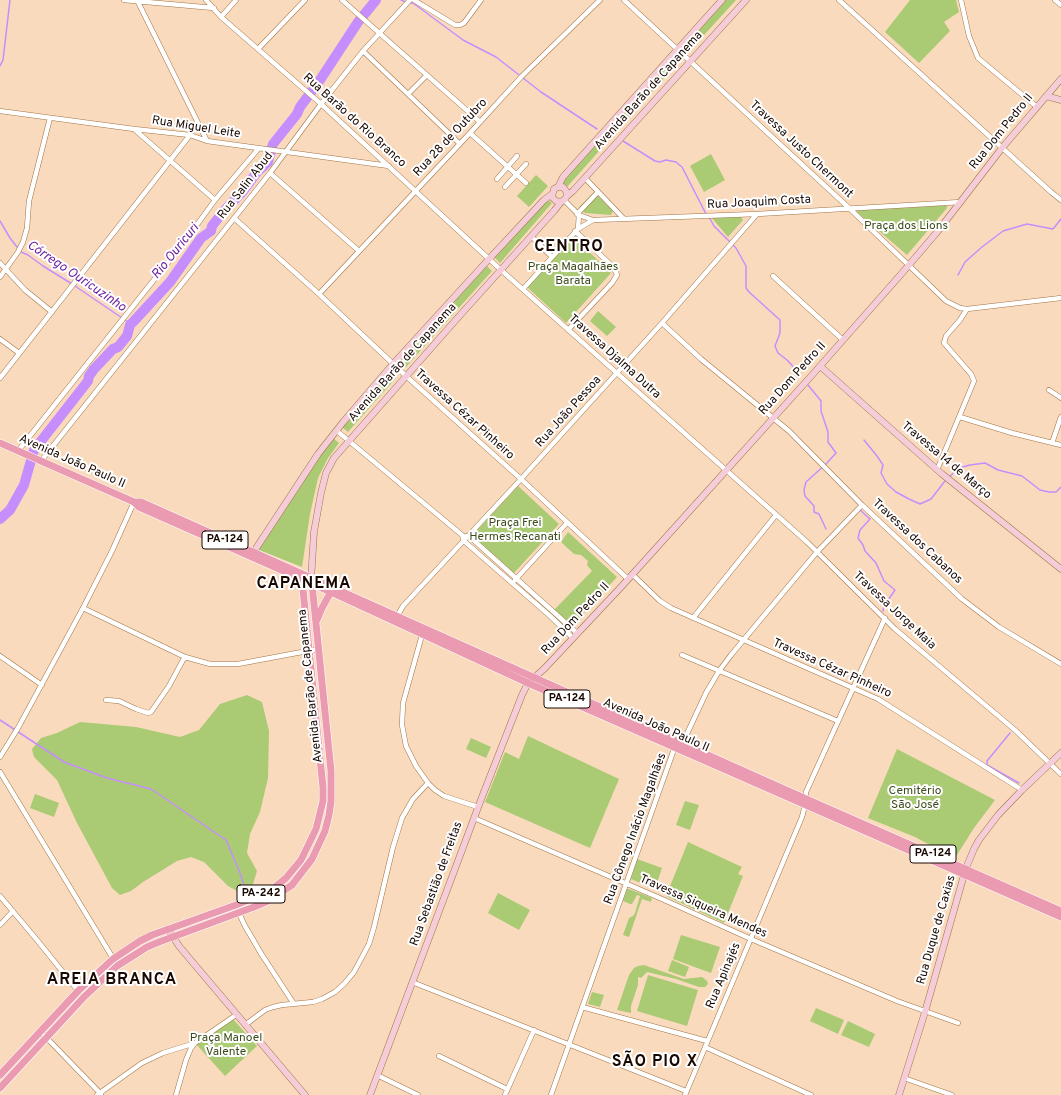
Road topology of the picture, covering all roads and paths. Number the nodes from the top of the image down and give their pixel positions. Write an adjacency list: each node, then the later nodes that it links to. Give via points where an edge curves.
1 (124, 0): 16 (street)
2 (206, 0): 19 (street, Rua Barão do Rio Branco)
3 (236, 0): 20 (street)
4 (305, 0): 22 (street)
5 (342, 0): 21 (street)
6 (410, 0): 21 (street, Rua Salin Abud)
7 (414, 0): 8 (street, via 455,25 464,23)
8 (481, 0)
9 (600, 0): 35 (street, Rua 28 de Outubro, via 522,76)
10 (624, 0): 23 (street, Travessa Justo Chermont)
11 (722, 0): 23 (street, Avenida Barão de Capanema)
12 (746, 0): 25 (street, Avenida Barão de Capanema)
13 (839, 0): 42 (street)
14 (961, 0): 32 (street, via 969,36 978,58)
15 (1055, 0): 18 (street)
16 (137, 1): 17 (street); 39 (street)
17 (165, 2): 19 (street)
18 (1061, 5)
19 (214, 8): 20 (street, Rua Barão do Rio Branco)
20 (221, 17): 22 (street, Rua Barão do Rio Branco)
21 (380, 33): 24 (street, Rua Salin Abud); 26 (street)
22 (258, 49): 31 (street, Rua Barão do Rio Branco)
23 (678, 50): 25 (street, Travessa Justo Chermont); 55 (street, Avenida Barão de Capanema, via 563,177)
24 (363, 51): 28 (street); 31 (street, Rua Salin Abud)
25 (690, 61): 51 (street, Avenida Barão de Capanema); 63 (street, Travessa Justo Chermont)
26 (427, 75): 28 (street); 35 (street)
27 (1061, 79): 29 (street, Rua Dom Pedro II)
28 (409, 93): 40 (street)
29 (1046, 96): 30 (street); 32 (street, Rua Dom Pedro II)
30 (1061, 100)
31 (321, 104): 43 (street, Rua Salin Abud); 47 (street, Rua Barão do Rio Branco)
32 (1037, 107): 42 (street, Rua Dom Pedro II)
33 (0, 111): 34 (street, Rua Miguel Leite)
34 (50, 118): 36 (street, Rua Miguel Leite); 76 (street, via 29,201 25,235)
35 (480, 122): 37 (street, Rua 28 de Outubro)
36 (134, 129): 38 (street, Rua Miguel Leite); 45 (street)
37 (470, 133): 40 (street, Rua 28 de Outubro); 48 (street)
38 (190, 135): 39 (street, Rua Miguel Leite); 45 (street)
39 (207, 141): 41 (street, Rua Miguel Leite)
40 (460, 144): 56 (street, Rua 28 de Outubro)
41 (259, 148): 43 (street, Rua Miguel Leite); 60 (street)
42 (1002, 148): 61 (street); 62 (street, Rua Dom Pedro II)
43 (286, 152): 47 (street, Rua Miguel Leite); 49 (street, Rua Salin Abud)
44 (517, 156): 48 (street)
45 (170, 160): 60 (street); 84 (street)
46 (526, 164): 50 (street)
47 (389, 166): 56 (street, Rua Barão do Rio Branco)
48 (507, 167): 50 (street); 52 (street)
49 (270, 173): 66 (street, Rua Salin Abud); 71 (street)
50 (516, 175): 53 (street); 54 (street)
51 (584, 178): 57 (street); 59 (street, Avenida Barão de Capanema)
52 (496, 179)
53 (526, 184)
54 (505, 187)
55 (558, 187): 58 (street); 59 (street, via 565,189)
56 (416, 190): 71 (street, Rua 28 de Outubro); 73 (street, Rua Barão do Rio Branco)
57 (598, 192): 64 (street); 67 (street)
58 (552, 194): 59 (street, via 556,201); 73 (street, Avenida Barão de Capanema)
59 (564, 199): 64 (street, Rua Joaquim Costa); 70 (street, Avenida Barão de Capanema)
60 (215, 200): 105 (street)
61 (1061, 200)
62 (961, 202): 63 (street, Rua Joaquim Costa); 75 (street, Rua Dom Pedro II)
63 (849, 208): 65 (street, Rua Joaquim Costa); 75 (street, Travessa Justo Chermont)
64 (578, 214): 68 (street, Rua Joaquim Costa); 69 (street)
65 (758, 214): 67 (street, Rua Joaquim Costa); 85 (street, Rua João Pessoa)
66 (234, 218): 81 (street, Travessa Cézar Pinheiro); 106 (street, Rua Salin Abud)
67 (624, 219): 68 (street, Rua Joaquim Costa)
68 (593, 220): 69 (street)
69 (577, 230): 72 (street); 86 (street, via 617,275)
70 (532, 237): 72 (street); 77 (street, Avenida Barão de Capanema)
71 (359, 251): 81 (street, Rua 28 de Outubro)
72 (552, 257): 80 (street)
73 (489, 259): 77 (street, Travessa Djalma Dutra); 90 (street, Avenida Barão de Capanema)
74 (0, 263): 76 (street)
75 (909, 266): 83 (street, Travessa Justo Chermont, via 946,301); 88 (street, Rua Dom Pedro II)
76 (6, 270): 79 (street); 84 (street)
77 (501, 270): 80 (street, Travessa Djalma Dutra); 93 (street, Avenida Barão de Capanema)
78 (773, 276): 88 (street)
79 (0, 277)
80 (523, 289): 86 (street, Travessa Djalma Dutra)
81 (319, 294): 90 (street, Travessa Cézar Pinheiro)
82 (1061, 298): 83 (street)
83 (967, 309): 97 (street, via 944,341 944,345 973,378 973,386)
84 (52, 312): 89 (street)
85 (662, 323): 92 (street, Rua João Pessoa); 99 (street, Travessa dos Cabanos, via 707,364)
86 (568, 330): 92 (street, Travessa Djalma Dutra)
87 (0, 339): 89 (street)
88 (843, 340): 91 (street, Rua Dom Pedro II)
89 (19, 353): 94 (street)
90 (394, 364): 93 (street, Travessa Cézar Pinheiro); 100 (street, Avenida Barão de Capanema)
91 (820, 366): 99 (street, Rua Dom Pedro II); 107 (street, Travessa 14 de Março)
92 (617, 374): 108 (street, Travessa Djalma Dutra); 109 (street, Rua João Pessoa)
93 (406, 376): 101 (street, Avenida Barão de Capanema); 109 (street, Travessa Cézar Pinheiro)
94 (0, 378)
95 (1049, 390): 96 (street)
96 (1061, 398)
97 (960, 417): 103 (street); 107 (street)
98 (1061, 417): 103 (street)
99 (774, 418): 108 (street, Rua Dom Pedro II); 111 (street, Travessa dos Cabanos)
100 (336, 431): 101 (street); 118 (street, Avenida Barão de Capanema, via 318,454)
101 (348, 441): 114 (street); 124 (street, Avenida Barão de Capanema, via 330,465 323,483 315,521)
102 (0, 443): 105 (main road, Avenida João Paulo II / PA-124)
103 (1052, 443): 104 (street)
104 (1061, 445)
105 (18, 451): 106 (main road, Avenida João Paulo II / PA-124)
106 (40, 461): 110 (main road, Avenida João Paulo II / PA-124)
107 (937, 470): 119 (street, Travessa 14 de Março)
108 (726, 471): 112 (street, Travessa Jorge Maia); 120 (street, Rua Dom Pedro II)
109 (521, 479): 113 (street, Travessa Cézar Pinheiro); 115 (street, Rua João Pessoa)
110 (134, 502): 118 (main road, Avenida João Paulo II / PA-124, via 139,507); 128 (street)
111 (862, 505): 117 (street, Rua Cônego Inácio Magalhães); 141 (street, Travessa dos Cabanos, via 980,613 1012,636)
112 (776, 515): 117 (street, Travessa Jorge Maia); 129 (street)
113 (567, 523): 121 (street); 122 (street, Travessa Cézar Pinheiro)
114 (462, 535): 115 (street); 116 (street)
115 (469, 536): 116 (street, Rua João Pessoa); 121 (street)
116 (464, 541): 125 (street); 131 (street, Rua João Pessoa, via 409,600)
117 (817, 552): 130 (street, Travessa Jorge Maia); 135 (street, Rua Cônego Inácio Magalhães)
118 (252, 555): 123 (main road, Avenida João Paulo II / PA-124); 124 (main road, Avenida João Paulo II / PA-124)
119 (1061, 569)
120 (632, 574): 122 (street, Rua Dom Pedro II); 129 (street, Travessa Cézar Pinheiro, via 663,603)
121 (517, 579): 125 (street); 134 (street)
122 (628, 579): 134 (street, Rua Dom Pedro II)
123 (302, 580): 124 (main road, Avenida João Paulo II / PA-124); 127 (main road, Avenida Barão de Capanema / PA-242)
124 (313, 580): 126 (main road, Avenida João Paulo II / PA-124); 127 (main road); 132 (main road, Avenida Barão de Capanema / PA-242)
125 (512, 583): 134 (street)
126 (332, 590): 131 (main road, Avenida João Paulo II / PA-124); 132 (main road)
127 (304, 594): 137 (main road, Avenida Barão de Capanema / PA-242)
128 (83, 608): 140 (street); 144 (street)
129 (693, 618): 135 (street, Travessa Cézar Pinheiro)
130 (885, 618): 145 (street, Rua Apinajés); 153 (street, Travessa Jorge Maia, via 907,640 1015,730)
131 (395, 619): 133 (main road, Avenida João Paulo II / PA-124); 143 (main road, Avenida João Paulo II / PA-124)
132 (316, 622): 136 (main road, Avenida Barão de Capanema / PA-242)
133 (422, 635): 143 (main road, Avenida João Paulo II / PA-124); 156 (street, via 405,694 402,725 406,746)
134 (575, 636): 143 (street, Rua Dom Pedro II)
135 (743, 640): 142 (street, Rua Cônego Inácio Magalhães); 145 (street, Travessa Cézar Pinheiro)
136 (318, 649): 137 (street); 150 (main road, Avenida Barão de Capanema / PA-242)
137 (310, 650): 140 (street, via 225,665 210,664); 149 (main road, Avenida Barão de Capanema / PA-242)
138 (682, 655): 142 (street)
139 (0, 656): 144 (street)
140 (186, 657): 146 (street, via 170,686 151,712 136,709 119,701)
141 (1061, 664)
142 (719, 671): 147 (street); 148 (street, Rua Cônego Inácio Magalhães)
143 (531, 680): 148 (main road, Avenida João Paulo II / PA-124); 161 (street, Rua Sebastião de Freitas, via 522,695)
144 (42, 685): 152 (street)
145 (853, 688): 147 (street, Rua Apinajés); 157 (street, Travessa Cézar Pinheiro, via 893,708)
146 (106, 700)
147 (838, 722): 160 (street, Rua Apinajés, via 807,788)
148 (679, 745): 160 (main road, Avenida João Paulo II / PA-124); 165 (street, Rua Cônego Inácio Magalhães, via 672,755)
149 (320, 748): 150 (main road); 158 (main road, Avenida Barão de Capanema / PA-242)
150 (328, 748): 159 (main road, Avenida Barão de Capanema / PA-242)
151 (1061, 753): 153 (street, Rua Duque de Caxias)
152 (0, 757)
153 (1050, 764): 155 (street, Travessa Jorge Maia); 157 (street, Rua Duque de Caxias)
154 (0, 772): 178 (street)
155 (1061, 774)
156 (428, 784): 161 (street, via 444,796); 183 (street, via 413,799 402,818 374,927 366,951 354,972 335,992 322,999)
157 (1022, 790): 163 (street, Rua Duque de Caxias, via 979,840)
158 (323, 801): 159 (main road); 164 (main road, Avenida Barão de Capanema / PA-242, via 312,840)
159 (332, 801): 166 (main road, Avenida Barão de Capanema / PA-242, via 319,845 312,859)
160 (805, 801): 163 (main road, Avenida João Paulo II / PA-124); 177 (street, Rua Apinajés, via 802,817)
161 (478, 807): 162 (street, Rua Sebastião de Freitas)
162 (474, 818): 165 (street, Travessa Siqueira Mendes); 180 (street, Rua Sebastião de Freitas)
163 (965, 872): 168 (main road, Avenida João Paulo II / PA-124); 185 (street, Rua Duque de Caxias)
164 (286, 878): 166 (main road); 169 (main road, Avenida Barão de Capanema / PA-242, via 275,887)
165 (627, 884): 177 (street, Travessa Siqueira Mendes); 184 (street, Rua Cônego Inácio Magalhães)
166 (292, 885): 172 (main road, Avenida Barão de Capanema / PA-242, via 268,901)
167 (0, 896): 170 (street)
168 (1020, 896): 171 (main road, Avenida João Paulo II / PA-124); 173 (main road, Avenida João Paulo II / PA-124)
169 (236, 905): 172 (street); 175 (main road, Avenida Barão de Capanema / PA-242)
170 (13, 911): 174 (street); 181 (street)
171 (1061, 911)
172 (239, 913): 176 (main road, Avenida Barão de Capanema / PA-242); 183 (street, via 262,955)
173 (1061, 917)
174 (0, 925)
175 (168, 929): 176 (street); 178 (main road, Avenida Barão de Capanema / PA-242, via 140,941)
176 (173, 936): 179 (main road, Avenida Barão de Capanema / PA-242); 186 (street)
177 (751, 939): 185 (street, Travessa Siqueira Mendes); 192 (street, Rua Apinajés)
178 (112, 959): 179 (street); 181 (main road, Avenida Barão de Capanema / PA-242)
179 (117, 966): 182 (main road, Avenida Barão de Capanema / PA-242)
180 (412, 982): 189 (street); 198 (street, Rua Sebastião de Freitas)
181 (78, 990): 182 (street); 190 (main road, Avenida Barão de Capanema / PA-242)
182 (84, 997): 191 (main road, Avenida Barão de Capanema / PA-242)
183 (294, 1004): 188 (street, via 265,1010)
184 (582, 1007): 192 (street); 194 (street, Rua Cônego Inácio Magalhães)
185 (925, 1012): 187 (street, Travessa Siqueira Mendes); 199 (street, Rua Duque de Caxias)
186 (236, 1015): 188 (street); 193 (street)
187 (958, 1023)
188 (245, 1025): 205 (street)
189 (534, 1030): 194 (street); 201 (street)
190 (40, 1031): 191 (street); 197 (main road, Avenida Barão de Capanema / PA-242)
191 (46, 1037): 200 (main road, Avenida Barão de Capanema / PA-242); 203 (street)
192 (708, 1041): 195 (street, Rua Apinajés)
193 (195, 1043): 203 (street, via 152,1058 131,1070); 204 (street, via 186,1060)
194 (569, 1045): 202 (street); 209 (street, Rua Cônego Inácio Magalhães)
195 (705, 1047): 202 (street, Rua Apinajés); 210 (street)
196 (439, 1056): 201 (street)
197 (0, 1075)
198 (378, 1075): 206 (street, Rua Sebastião de Freitas); 207 (street)
199 (904, 1078): 211 (street, Rua Duque de Caxias); 212 (street)
200 (0, 1088)
201 (507, 1090): 208 (street)
202 (685, 1093)
203 (100, 1094)
204 (176, 1095)
205 (305, 1095)
206 (370, 1095)
207 (418, 1095)
208 (505, 1095)
209 (551, 1095)
210 (811, 1095)
211 (899, 1095)
212 (952, 1095)

